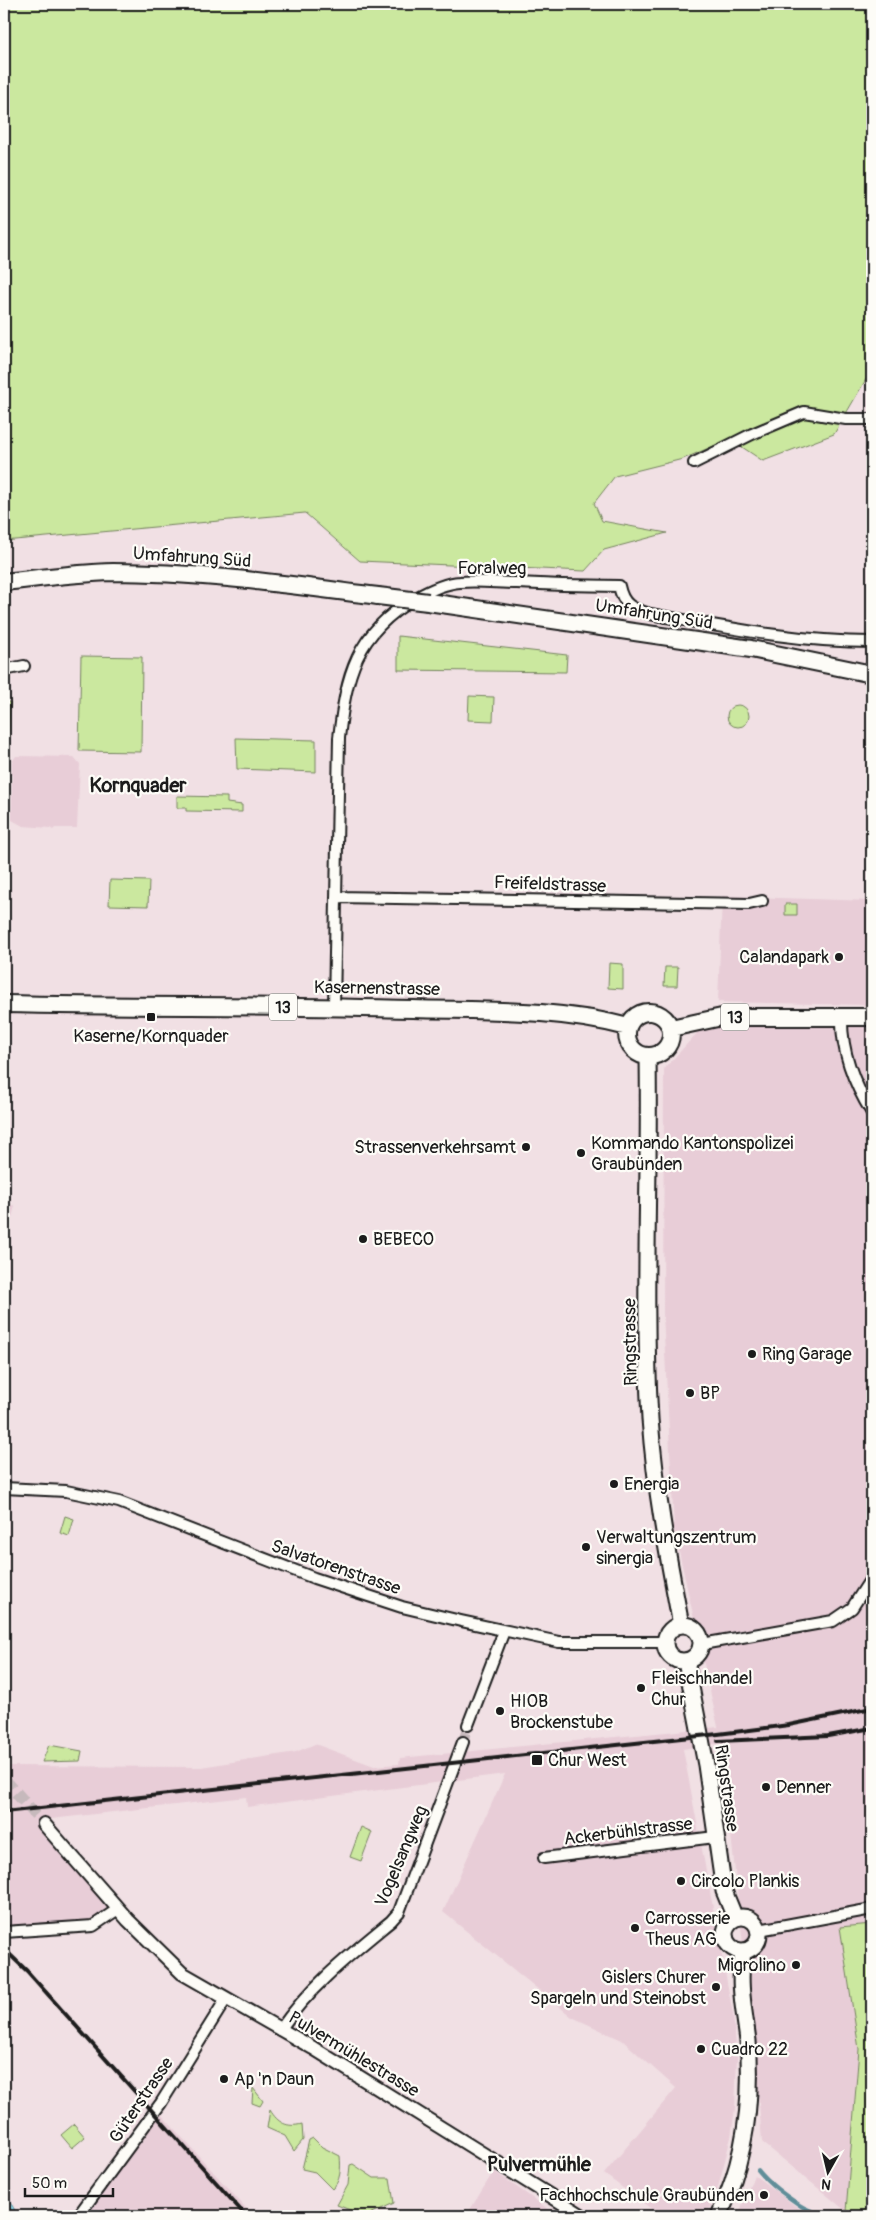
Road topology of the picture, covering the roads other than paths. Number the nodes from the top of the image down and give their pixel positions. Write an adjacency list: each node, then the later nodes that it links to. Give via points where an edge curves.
1 (872, 419): 2 (street, via 846,419 804,412)
2 (694, 463)
3 (4, 582): 7 (main road, Umfahrung Süd, bridge, via 112,572 248,580 428,602 751,649)
4 (872, 642): 8 (street, Foralweg, via 793,638 650,614 629,606 621,597 619,586 460,582 429,591 397,609 378,625 364,643 354,665 343,704 339,738)
5 (24, 666): 6 (street)
6 (4, 670)
7 (872, 674)
8 (336, 897): 9 (street, Freifeldstrasse, via 749,904); 11 (street, Foralweg)
9 (762, 900)
10 (4, 1004): 11 (main road, Kasernenstrasse / 13)
11 (334, 1007): 14 (main road, Kasernenstrasse / 13, via 531,1012)
12 (842, 1017): 13 (main road, 13); 15 (main road, 13, via 722,1017); 17 (street, via 846,1056)
13 (872, 1017)
14 (628, 1027): 15 (main road, via 638,1015 654,1012 661,1015); 16 (main road, via 631,1047)
15 (671, 1028): 16 (main road, via 671,1040 665,1050)
16 (648, 1057): 20 (main road, Ringstrasse, via 650,1421)
17 (872, 1114)
18 (4, 1488): 21 (street, Salvatorenstrasse, via 66,1491 119,1502 357,1593)
19 (872, 1577): 23 (street, via 852,1608 833,1621)
20 (681, 1625): 22 (main road, via 670,1631); 23 (main road, via 697,1631)
21 (504, 1631): 22 (street, Salvatorenstrasse, via 575,1643); 25 (street)
22 (665, 1642): 24 (main road, via 671,1656)
23 (702, 1644): 24 (main road, via 697,1655)
24 (686, 1661): 28 (main road, Ringstrasse, via 706,1765)
25 (468, 1725)
26 (463, 1742): 37 (street, Vogelsangweg, via 399,1912 319,1983)
27 (44, 1824): 30 (street, Pulvermühlestrasse)
28 (715, 1837): 29 (street, Ackerbühlstrasse); 32 (main road, Ringstrasse, via 724,1891)
29 (544, 1858)
30 (118, 1909): 34 (street, via 93,1926); 36 (street, Pulvermühlestrasse, via 177,1968)
31 (872, 1909): 33 (street)
32 (735, 1918): 33 (main road, via 750,1918); 35 (main road, via 725,1935 733,1948)
33 (759, 1930): 35 (main road, via 756,1944)
34 (4, 1932)
35 (743, 1951): 40 (main road, via 740,1975 748,2054 747,2113 736,2172)
36 (226, 1999): 37 (street, Pulvermühlestrasse); 38 (street, Güterstrasse, via 161,2103)
37 (280, 2030): 39 (street, Pulvermühlestrasse)
38 (78, 2216)
39 (583, 2216)
40 (719, 2216)

